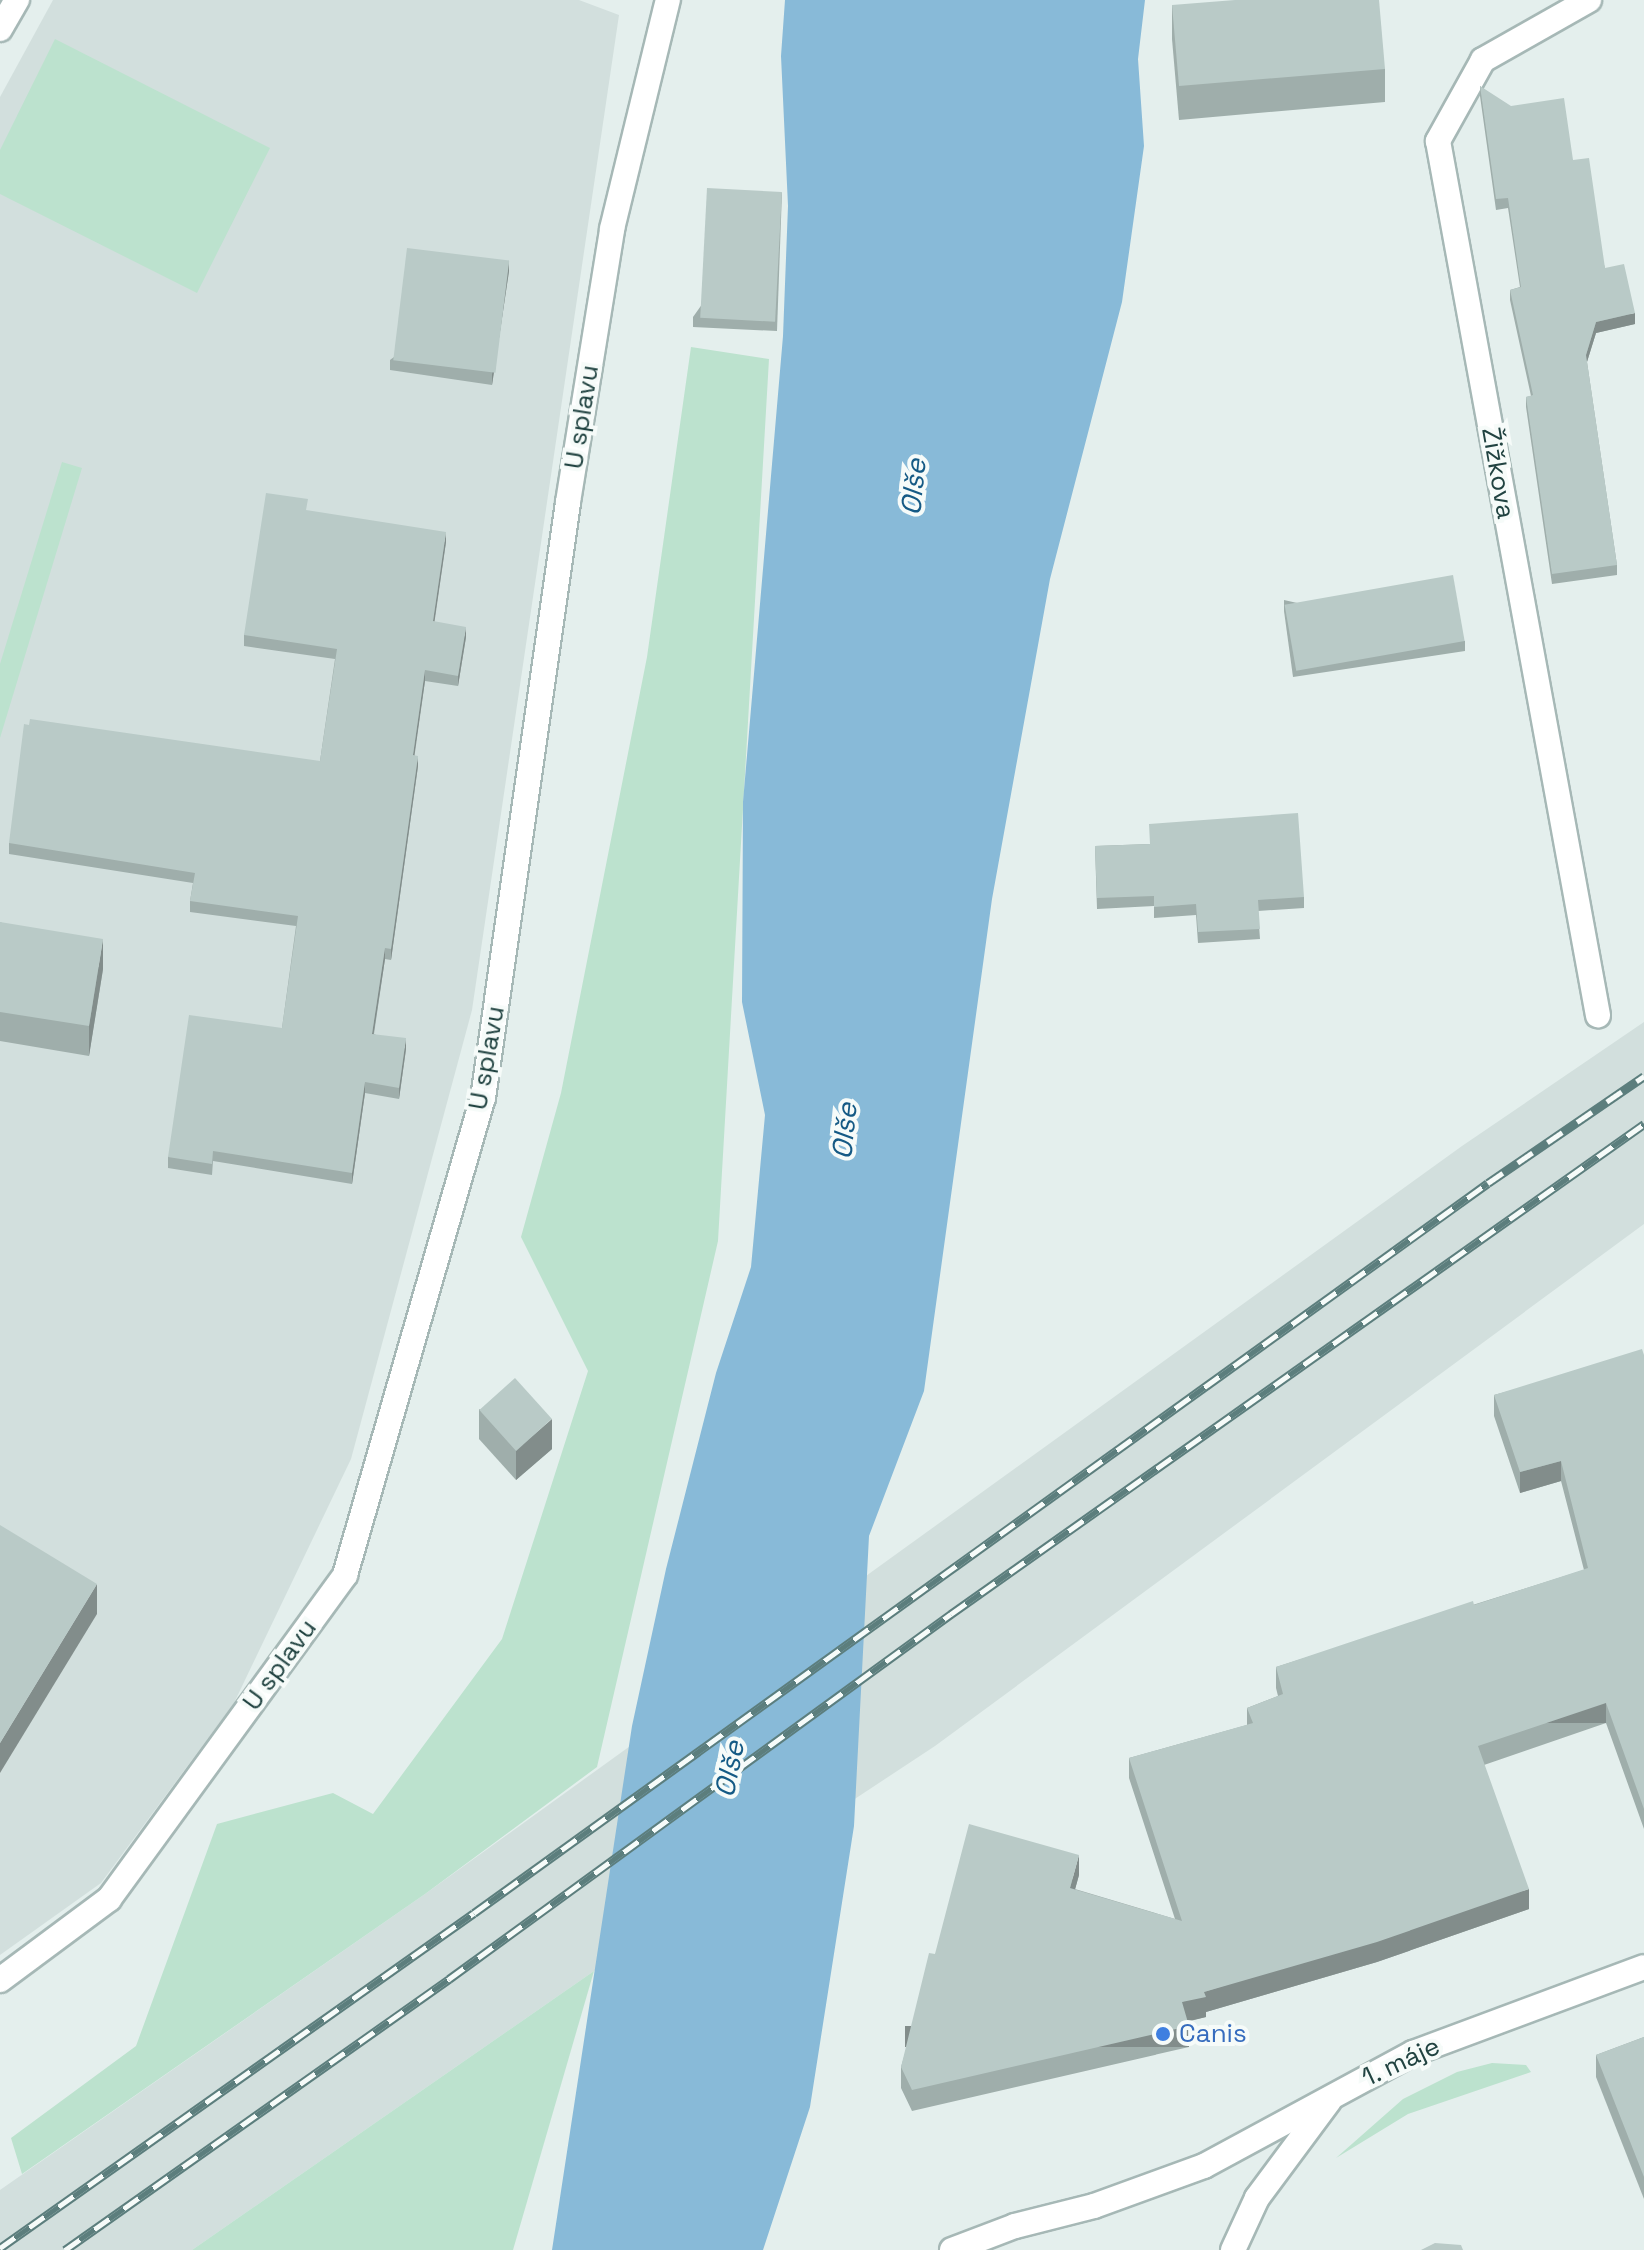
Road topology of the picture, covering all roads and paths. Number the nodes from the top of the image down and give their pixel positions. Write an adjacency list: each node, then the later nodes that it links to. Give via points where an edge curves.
1 (17, 0): 4 (street)
2 (668, 0): 7 (street, U splavu, via 612,229 483,1098 345,1575 109,1899)
3 (1589, 0): 5 (street, Žižkova, via 1483,60 1438,141)
4 (0, 29)
5 (1598, 1015)
6 (1644, 1967): 8 (street, 1. máje, via 1413,2053)
7 (0, 1980)
8 (1335, 2093): 9 (street, via 1204,2166); 10 (street, 1. máje, via 1257,2198)
9 (952, 2250)
10 (1233, 2250)

